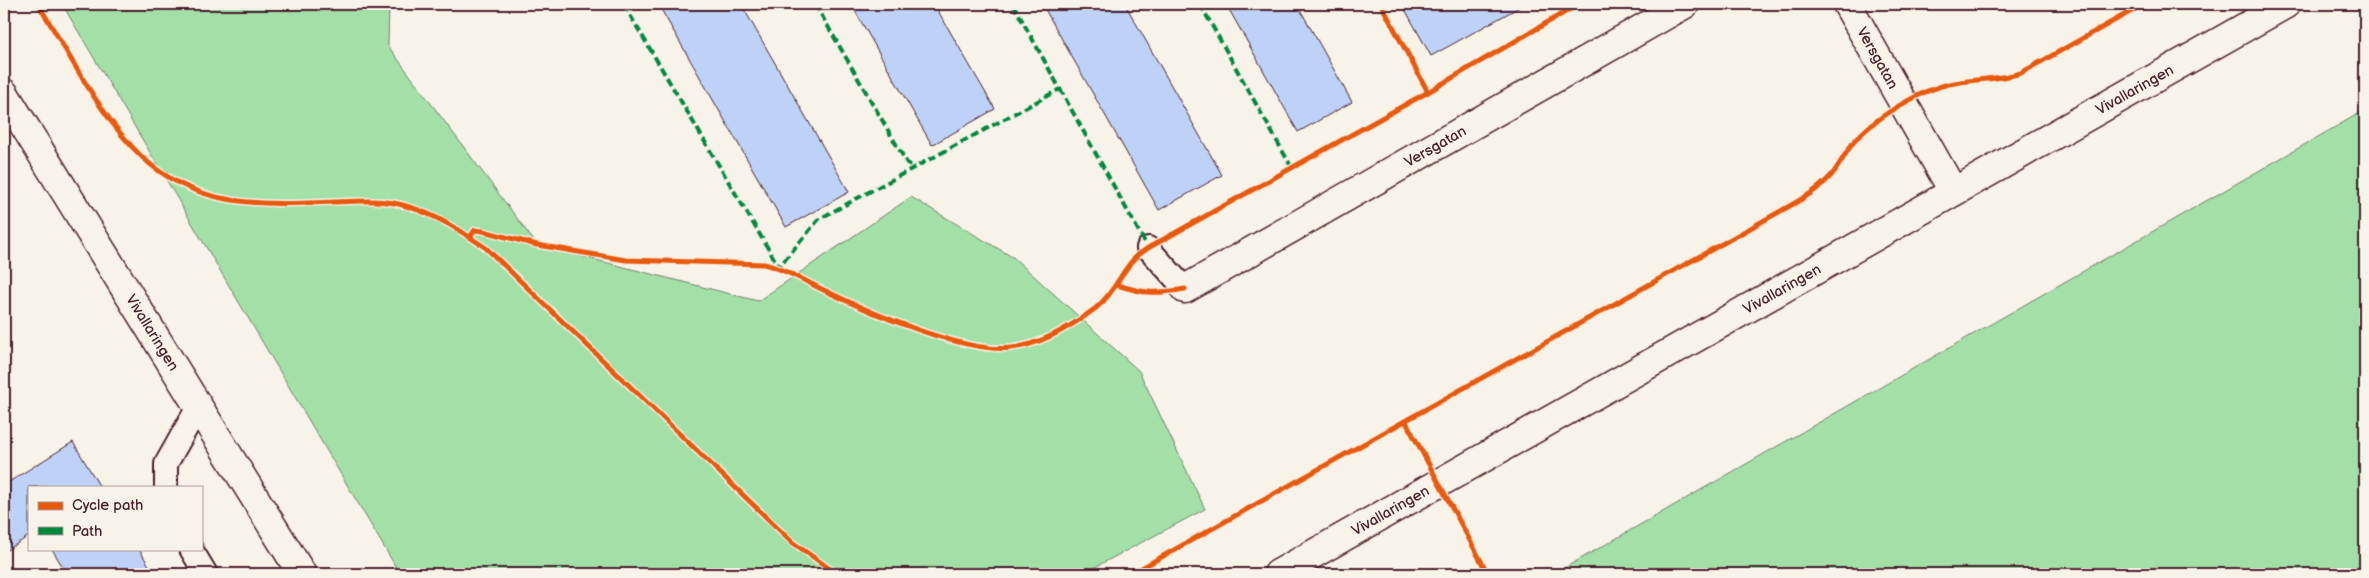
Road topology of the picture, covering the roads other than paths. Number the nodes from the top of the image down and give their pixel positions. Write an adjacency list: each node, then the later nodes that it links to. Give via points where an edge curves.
1 (1685, 4): 7 (street, Versgatan)
2 (1847, 4): 5 (street, Versgatan)
3 (2286, 4): 5 (street, Vivallaringen)
4 (4, 93): 8 (street, Vivallaringen)
5 (1953, 191): 13 (street, Vivallaringen)
6 (1148, 248): 7 (lane)
7 (1185, 289)
8 (198, 407): 9 (lane, via 166,464); 12 (street, Vivallaringen)
9 (166, 486)
10 (192, 550): 11 (lane)
11 (206, 574)
12 (302, 574)
13 (1278, 574)

